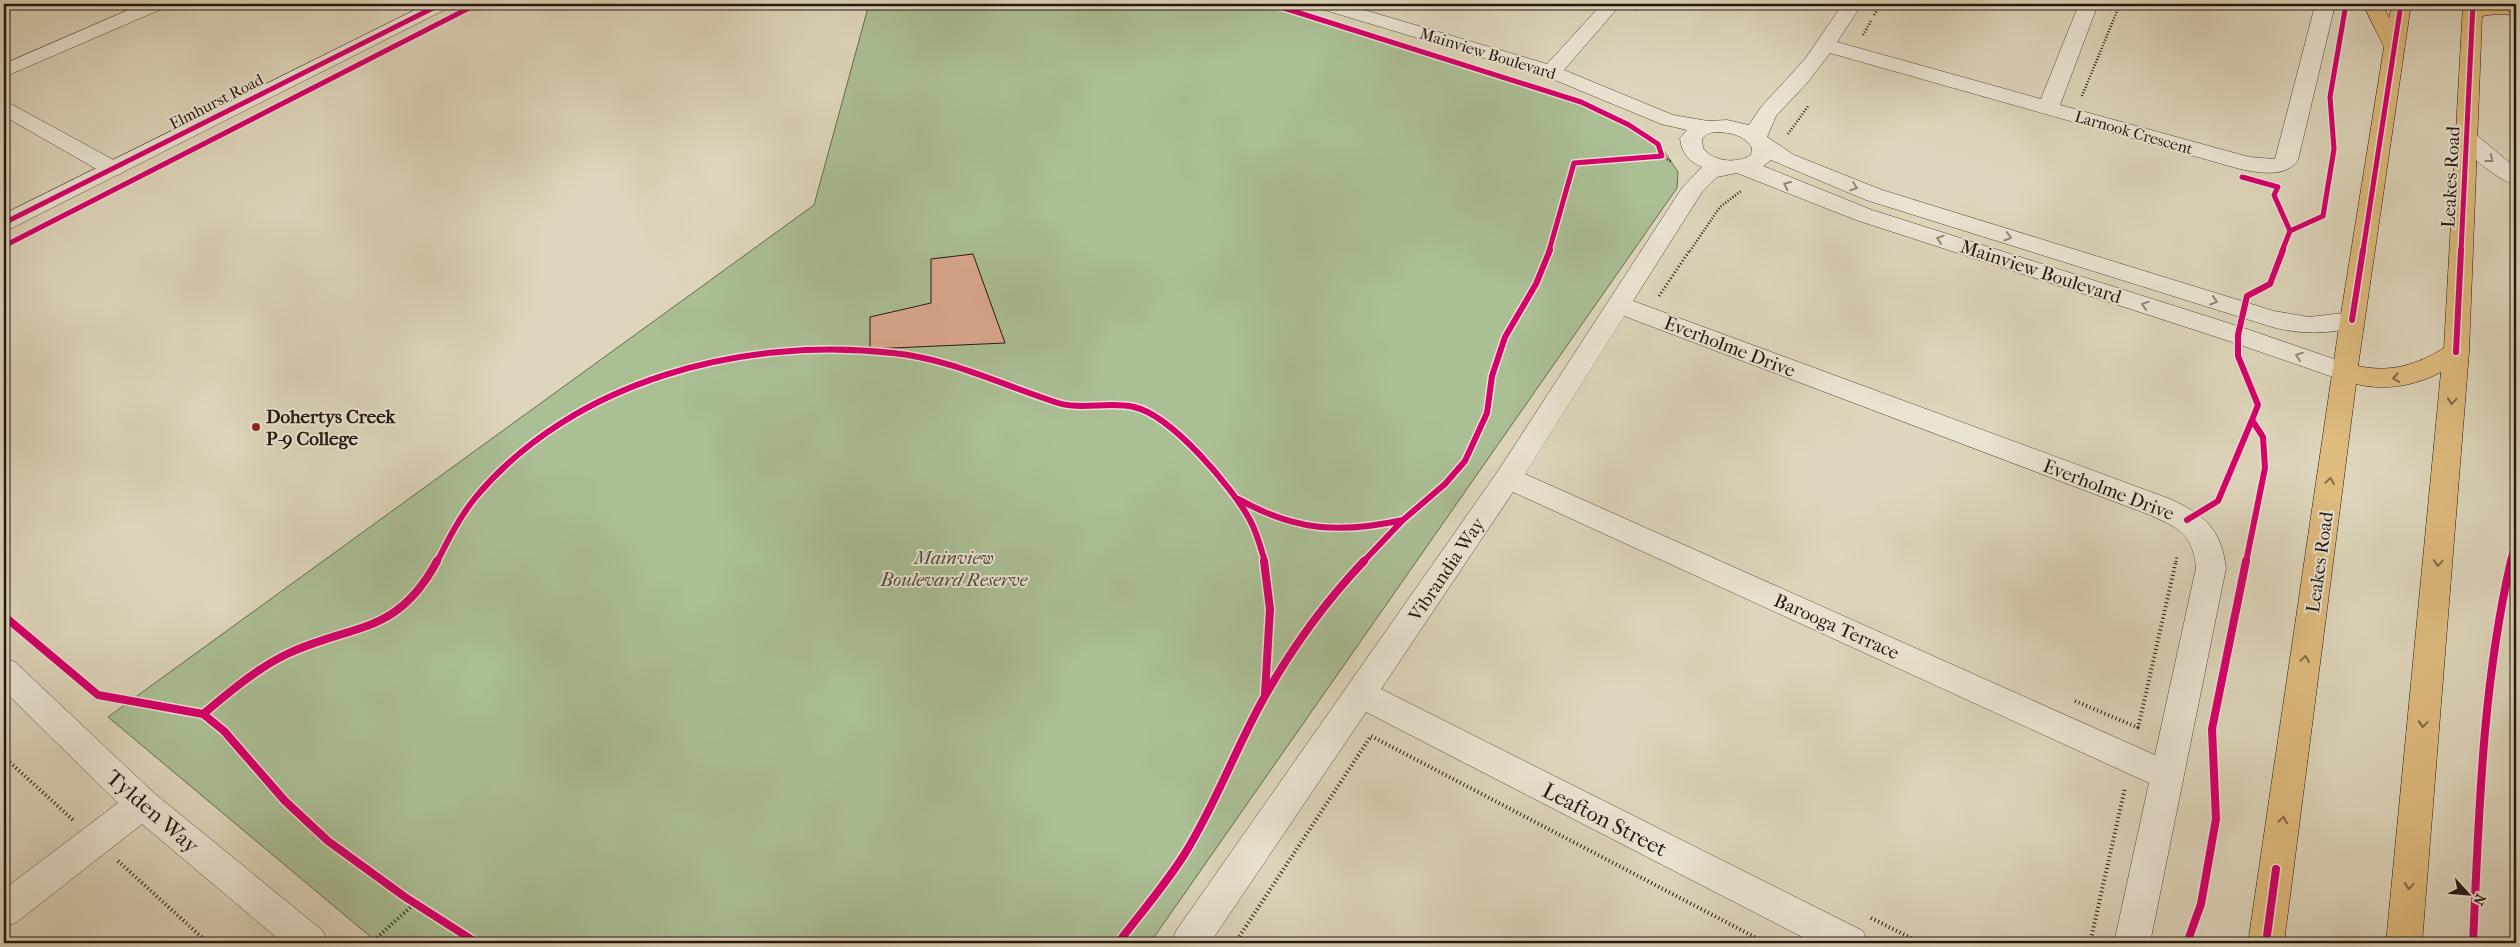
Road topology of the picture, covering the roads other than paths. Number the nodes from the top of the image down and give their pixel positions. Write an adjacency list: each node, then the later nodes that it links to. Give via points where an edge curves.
1 (157, 4): 15 (street)
2 (441, 4): 26 (street, Elmhurst Road)
3 (1325, 4): 10 (street, Mainview Boulevard)
4 (1612, 4): 16 (street)
5 (1852, 4): 13 (street)
6 (2089, 4): 18 (street)
7 (2323, 4): 18 (street, Larnook Crescent, via 2287,160 2280,166 2248,164)
8 (2374, 4): 14 (highway)
9 (2401, 4): 14 (highway, Leakes Road)
10 (1357, 8): 16 (street, Mainview Boulevard)
11 (2473, 8): 12 (highway); 22 (highway, Leakes Road)
12 (2516, 9)
13 (1825, 45): 17 (street); 18 (street, Larnook Crescent)
14 (2394, 47): 31 (highway, Leakes Road)
15 (4, 71)
16 (1551, 72): 20 (street, Mainview Boulevard)
17 (1786, 93): 21 (street, via 1750,116); 23 (street, via 1761,120 1756,131)
18 (2050, 102)
19 (4, 108): 26 (street)
20 (1648, 113): 21 (street, Mainview Boulevard, via 1668,120); 24 (street, Mainview Boulevard, via 1680,132)
21 (1717, 126): 23 (street, Mainview Boulevard, via 1742,130); 24 (street, via 1693,134)
22 (2466, 138): 27 (street, one-way to 27); 32 (highway, Leakes Road)
23 (1759, 142): 25 (street, Vibrandia Way, via 1763,153 1759,160 1751,165); 31 (street, Mainview Boulevard, one-way to 31, via 1786,160 1874,195 2252,313 2318,327)
24 (1693, 149): 25 (street, Mainview Boulevard, via 1708,162); 28 (street, Vibrandia Way)
25 (1732, 167): 28 (street, Vibrandia Way, via 1709,172); 33 (street, Mainview Boulevard, one-way to 25, via 1864,215 1756,171)
26 (113, 169): 29 (street, Elmhurst Road)
27 (2516, 178)
28 (1693, 188): 30 (street, Vibrandia Way)
29 (4, 223)
30 (1619, 305): 34 (street, Vibrandia Way); 37 (street, Everholme Drive, via 2160,507 2196,527 2207,541 2211,568)
31 (2352, 320): 33 (highway, Leakes Road)
32 (2456, 352): 33 (highway, one-way to 33, via 2432,368 2406,376 2386,379); 45 (highway, Leakes Road, one-way to 45)
33 (2345, 372): 44 (highway, Leakes Road, one-way to 33)
34 (1508, 478): 36 (street, Vibrandia Way); 37 (street, Barooga Terrace)
35 (4, 671): 38 (street, Tylden Way)
36 (1361, 694): 41 (street, Vibrandia Way); 42 (street, Leafton Street)
37 (2166, 775): 43 (street, Everholme Drive)
38 (142, 804): 39 (street); 40 (street, Tylden Way)
39 (4, 910)
40 (310, 943)
41 (1189, 943)
42 (1850, 943)
43 (2132, 943)
44 (2266, 943)
45 (2404, 943)

